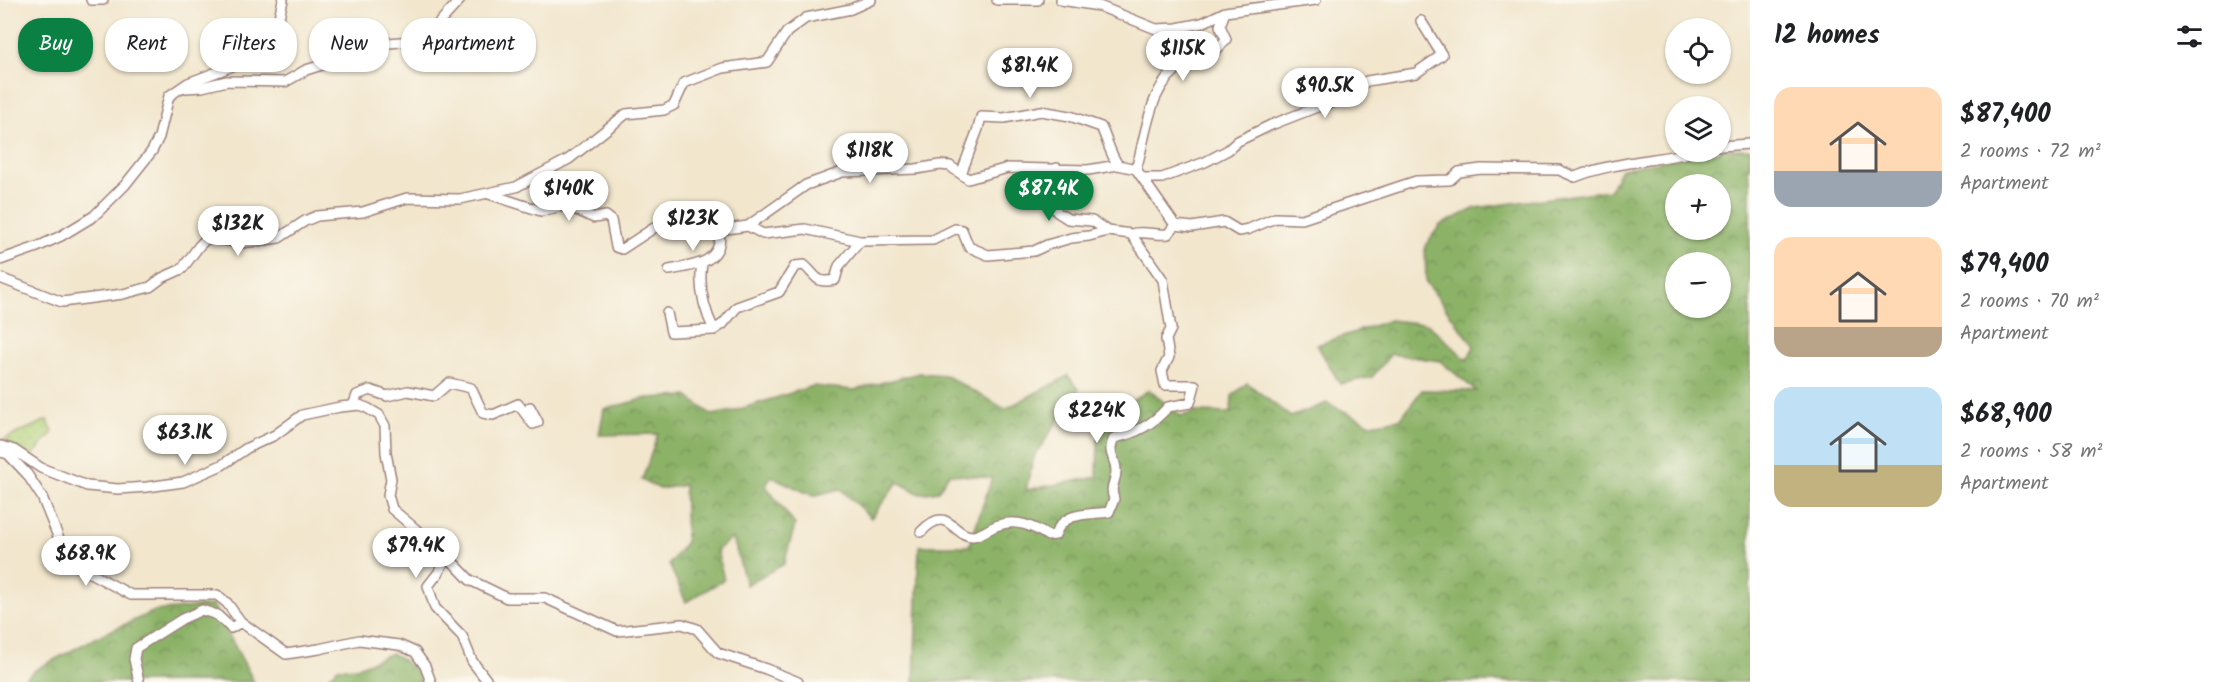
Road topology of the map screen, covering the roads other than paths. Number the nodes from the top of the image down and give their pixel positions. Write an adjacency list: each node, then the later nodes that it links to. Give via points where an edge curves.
1 (91, 0): 2 (street)
2 (103, 0)
3 (283, 0): 14 (street, via 277,26 266,42 230,67)
4 (460, 0): 14 (street, via 426,37 379,44 306,70 285,82 227,81)
5 (871, 0): 23 (street, via 851,9 806,18 788,32 767,62 723,68 684,83 674,105 664,110 626,114 569,159 516,188)
6 (998, 0): 7 (street)
7 (1038, 0)
8 (1061, 0): 10 (street)
9 (1316, 0): 11 (street)
10 (1078, 1): 12 (street, via 1156,29 1202,23)
11 (1260, 4): 12 (street)
12 (1225, 12): 20 (street, via 1220,26 1226,39 1218,49 1183,64 1162,85)
13 (1421, 21): 22 (street, via 1442,55 1416,73 1367,81 1341,100 1271,125 1205,162 1162,177)
14 (180, 88): 30 (street, via 169,96 159,136 144,163 94,216 61,237)
15 (1750, 144): 16 (street)
16 (1731, 145)
17 (1665, 158): 24 (street, via 1597,168 1575,177 1559,170 1459,172 1450,180 1416,181 1302,219 1275,218 1249,230 1239,231 1224,222 1192,227)
18 (1119, 165): 19 (street, via 1088,170); 20 (street); 21 (street, via 1101,127 1041,111 1004,118 981,117)
19 (1058, 168): 21 (street, via 1008,168 968,179); 27 (street, via 1053,204 1057,212 1068,219 1092,221)
20 (1136, 169): 22 (street)
21 (961, 174): 25 (street, via 950,166 940,165 842,172 806,185)
22 (1144, 178): 24 (street)
23 (489, 194): 26 (street, via 541,211 562,206 594,218 606,216 611,220 616,247 622,249 657,226); 33 (street, via 460,199 407,198 363,212 317,216 279,238 241,243 206,239 182,269 150,287 123,294 62,302)
24 (1175, 225): 28 (street, via 1168,234)
25 (748, 226): 26 (street); 29 (street, via 763,234 805,229)
26 (719, 230): 31 (street, via 721,239 715,253)
27 (1108, 231): 28 (street); 29 (street, via 1047,244 1034,251 988,255 969,247 962,230 955,229 933,240)
28 (1131, 234): 40 (street, via 1163,280 1171,329 1166,339 1169,357 1162,371 1166,385 1195,386 1190,403 1168,407 1144,428 1114,438 1110,447 1116,471 1109,512 1073,516 1058,525 1055,535 1048,536 1016,523 968,536 950,522 940,520)
29 (860, 241): 35 (street, via 839,266 835,280 824,282 804,266 795,266 779,292 737,307)
30 (0, 260)
31 (702, 264): 32 (street); 35 (street, via 704,310)
32 (669, 270)
33 (0, 278)
34 (667, 313): 35 (street, via 671,332)
35 (714, 330)
36 (360, 405): 37 (street, via 354,403 357,395 370,390 387,396 408,391 434,396 449,383 471,388 483,413 493,415 518,404 533,424 538,422); 38 (street, via 303,415 222,465 183,482 147,487 87,486); 41 (street, via 379,415 385,426 392,509)
37 (530, 407)
38 (0, 446)
39 (0, 452): 42 (street, via 8,454 27,474 42,497 68,561 131,595 217,595)
40 (921, 532)
41 (446, 555): 44 (street, via 428,586 435,608 462,636); 48 (street, via 470,580 507,598 545,598 616,631 682,624 697,629 718,653)
42 (241, 622): 45 (street, via 231,628 217,615 202,610 172,625 136,648); 46 (street, via 286,654 358,640 399,645 415,652)
43 (472, 638): 44 (street)
44 (465, 647): 47 (street)
45 (139, 682)
46 (431, 682)
47 (488, 682)
48 (798, 682)

